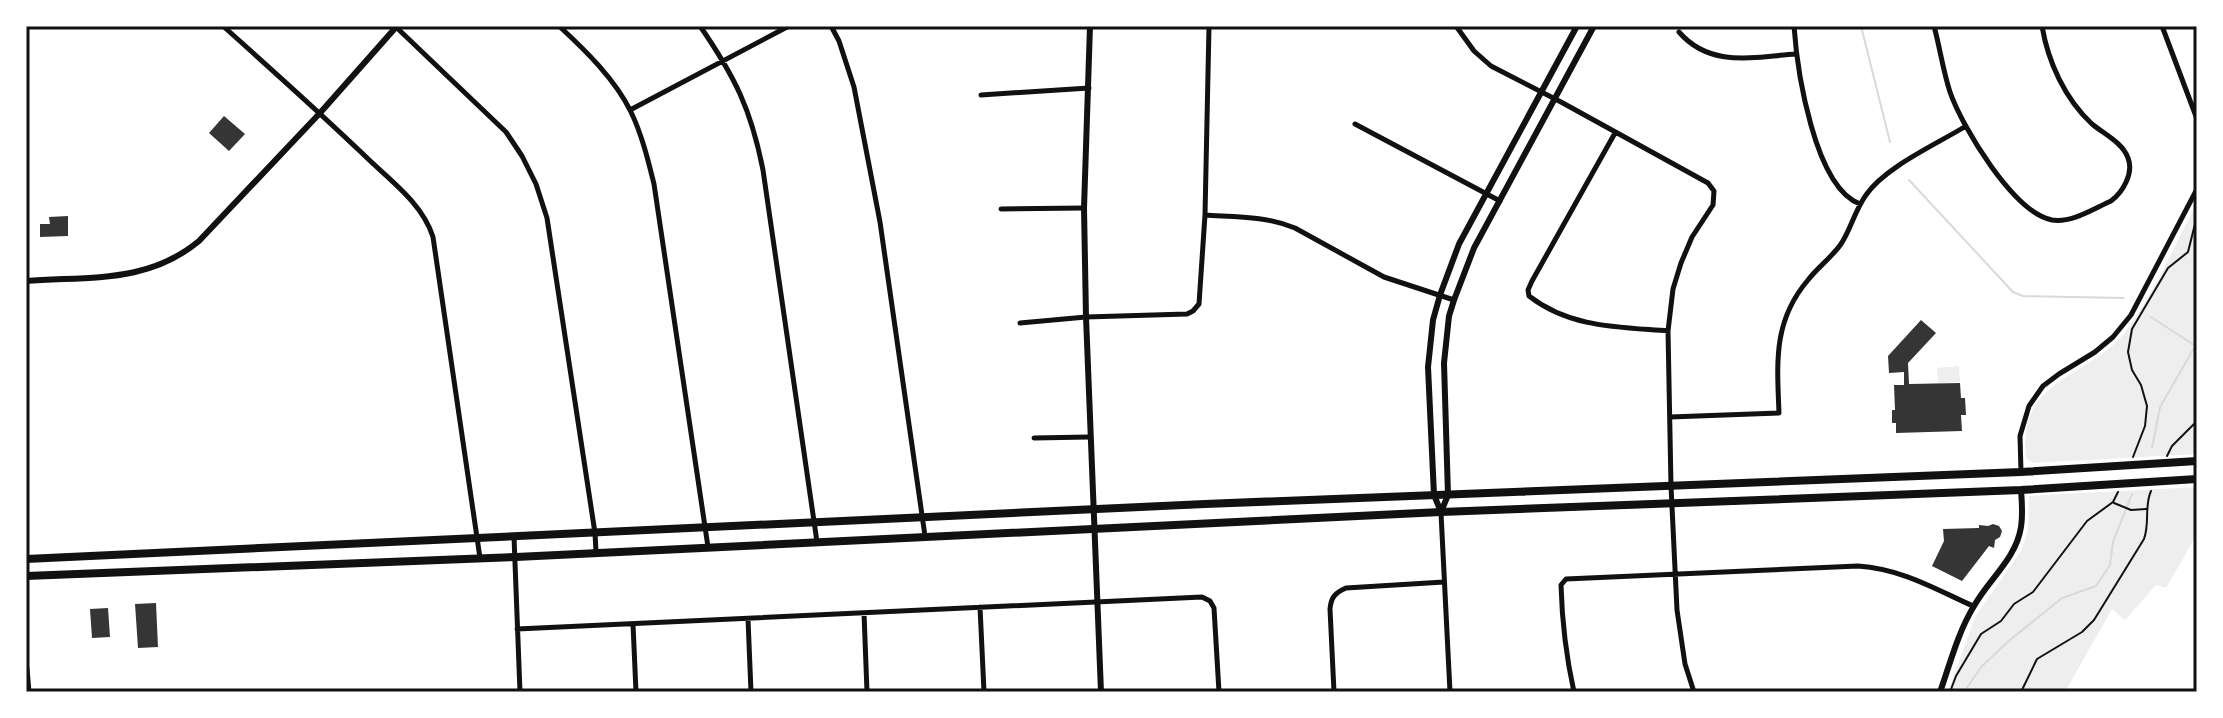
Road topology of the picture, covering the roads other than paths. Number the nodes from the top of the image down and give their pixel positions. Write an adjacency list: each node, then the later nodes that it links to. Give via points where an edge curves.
1 (223, 26): 24 (street)
2 (396, 26): 24 (street); 61 (street, via 506,132 536,184 547,218)
3 (559, 26): 23 (street, via 595,62)
4 (700, 26): 18 (street)
5 (789, 26): 18 (street)
6 (831, 26): 57 (street, via 862,121)
7 (1090, 26): 19 (street)
8 (1209, 26): 35 (street)
9 (1456, 26): 20 (street, via 1491,66)
10 (1577, 26): 20 (street)
11 (1594, 26): 22 (street)
12 (1794, 26): 17 (street)
13 (1934, 26): 27 (street, via 1950,93)
14 (2042, 26): 27 (street, via 2066,91 2128,158 2128,177 2117,196 2071,218 2051,219 2008,187)
15 (2162, 26): 25 (street)
16 (1679, 32): 17 (street, via 1701,51 1719,57)
17 (1796, 54): 32 (street, via 1822,157 1834,181)
18 (724, 61): 23 (street); 58 (street, via 749,113 763,170)
19 (1089, 88): 21 (street); 33 (street)
20 (1542, 92): 22 (street); 30 (street)
21 (981, 95)
22 (1555, 99): 28 (street); 31 (street)
23 (630, 110): 59 (street, via 654,184)
24 (320, 113): 36 (street, via 178,258 131,274); 64 (street, via 412,202 430,227)
25 (2197, 119)
26 (1355, 124): 30 (street)
27 (1966, 126): 32 (street, via 1882,177)
28 (1615, 133): 41 (street, via 1714,191 1713,205 1681,263); 41 (street, via 1529,296 1584,323)
29 (2197, 189): 48 (street, via 2131,315 2095,352 2043,386 2029,406 2020,436)
30 (1487, 193): 31 (street); 37 (street, via 1459,244)
31 (1500, 201): 38 (street)
32 (1860, 204): 44 (street, via 1842,242 1787,313 1777,352 1779,413)
33 (1084, 208): 34 (street); 39 (street)
34 (1001, 209)
35 (1205, 215): 37 (street, via 1281,222 1384,277); 39 (street, via 1199,304 1193,311)
36 (26, 281)
37 (1440, 295): 38 (street); 43 (street)
38 (1454, 300): 42 (street)
39 (1086, 317): 40 (street); 45 (street)
40 (1020, 323)
41 (1668, 331): 44 (street)
42 (1443, 379): 43 (street); 53 (street)
43 (1429, 380): 52 (street)
44 (1670, 417): 50 (street)
45 (1089, 437): 46 (street); 55 (street)
46 (1034, 438)
47 (2197, 461): 48 (main road, via 2170,458)
48 (2021, 472): 50 (main road); 51 (main road)
49 (2197, 479): 51 (main road, via 2116,489)
50 (1671, 486): 53 (main road); 54 (street)
51 (2021, 490): 54 (main road); 75 (street, via 2016,544)
52 (1434, 495): 53 (main road); 55 (main road); 56 (street)
53 (1448, 495): 56 (street)
54 (1672, 504): 56 (main road); 71 (street)
55 (1093, 510): 57 (main road); 60 (street)
56 (1441, 512): 60 (main road); 73 (street)
57 (924, 518): 58 (main road); 62 (street)
58 (815, 524): 59 (main road); 65 (street)
59 (706, 528): 61 (main road); 66 (street)
60 (1094, 528): 62 (main road); 74 (street)
61 (595, 533): 63 (main road); 67 (street)
62 (925, 536): 65 (main road)
63 (514, 537): 64 (main road); 68 (street)
64 (479, 539): 69 (street); 70 (main road)
65 (817, 542): 66 (main road)
66 (708, 547): 67 (main road)
67 (596, 552): 68 (main road)
68 (516, 557): 69 (main road); 80 (street)
69 (480, 558): 72 (main road)
70 (26, 559)
71 (1676, 575): 75 (street, via 1882,568); 92 (street, via 1566,579 1561,585 1563,627); 93 (street, via 1679,637)
72 (26, 576)
73 (1444, 582): 90 (street, via 1336,592 1330,600); 91 (street)
74 (1096, 601): 76 (street); 88 (street); 89 (street, via 1210,601)
75 (1973, 606): 94 (street)
76 (980, 607): 77 (street); 87 (street)
77 (864, 613): 78 (street); 86 (street)
78 (748, 619): 79 (street); 85 (street)
79 (633, 624): 80 (street); 84 (street)
80 (517, 629): 83 (street)
81 (26, 669): 82 (main road)
82 (28, 692)
83 (520, 692)
84 (636, 692)
85 (751, 692)
86 (867, 692)
87 (984, 692)
88 (1101, 692)
89 (1219, 692)
90 (1334, 692)
91 (1450, 692)
92 (1574, 692)
93 (1694, 692)
94 (1940, 692)

